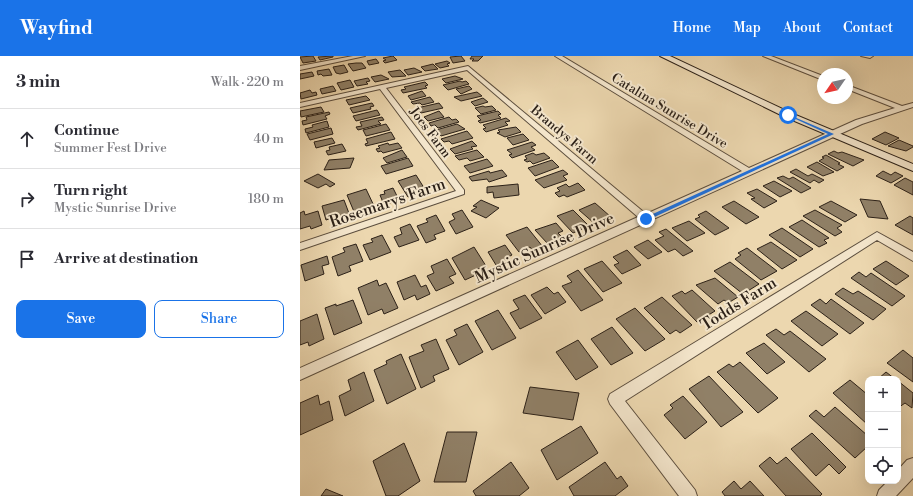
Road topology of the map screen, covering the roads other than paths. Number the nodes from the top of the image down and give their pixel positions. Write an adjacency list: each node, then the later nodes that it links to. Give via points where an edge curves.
1 (362, 56): 5 (street)
2 (558, 56): 14 (street, Catalina Sunrise Drive)
3 (664, 56): 12 (street)
4 (766, 56): 6 (street)
5 (300, 68)
6 (817, 76)
7 (382, 87): 9 (street); 15 (street, Joes Farm); 16 (street, Brandys Farm, via 468,68)
8 (853, 89): 11 (street)
9 (300, 105)
10 (913, 105): 11 (street, Mystic Sunrise Drive)
11 (903, 109): 12 (street, Mystic Sunrise Drive, via 870,118)
12 (832, 134): 13 (street); 14 (street, Mystic Sunrise Drive)
13 (913, 168)
14 (748, 172): 16 (street, Mystic Sunrise Drive)
15 (461, 192): 17 (street, Rosemarys Farm)
16 (646, 219): 19 (street, Mystic Sunrise Drive)
17 (300, 247)
18 (913, 257): 21 (street, Todds Farm, via 877,235 615,399)
19 (300, 374)
20 (913, 466): 22 (street)
21 (689, 496)
22 (885, 496)

